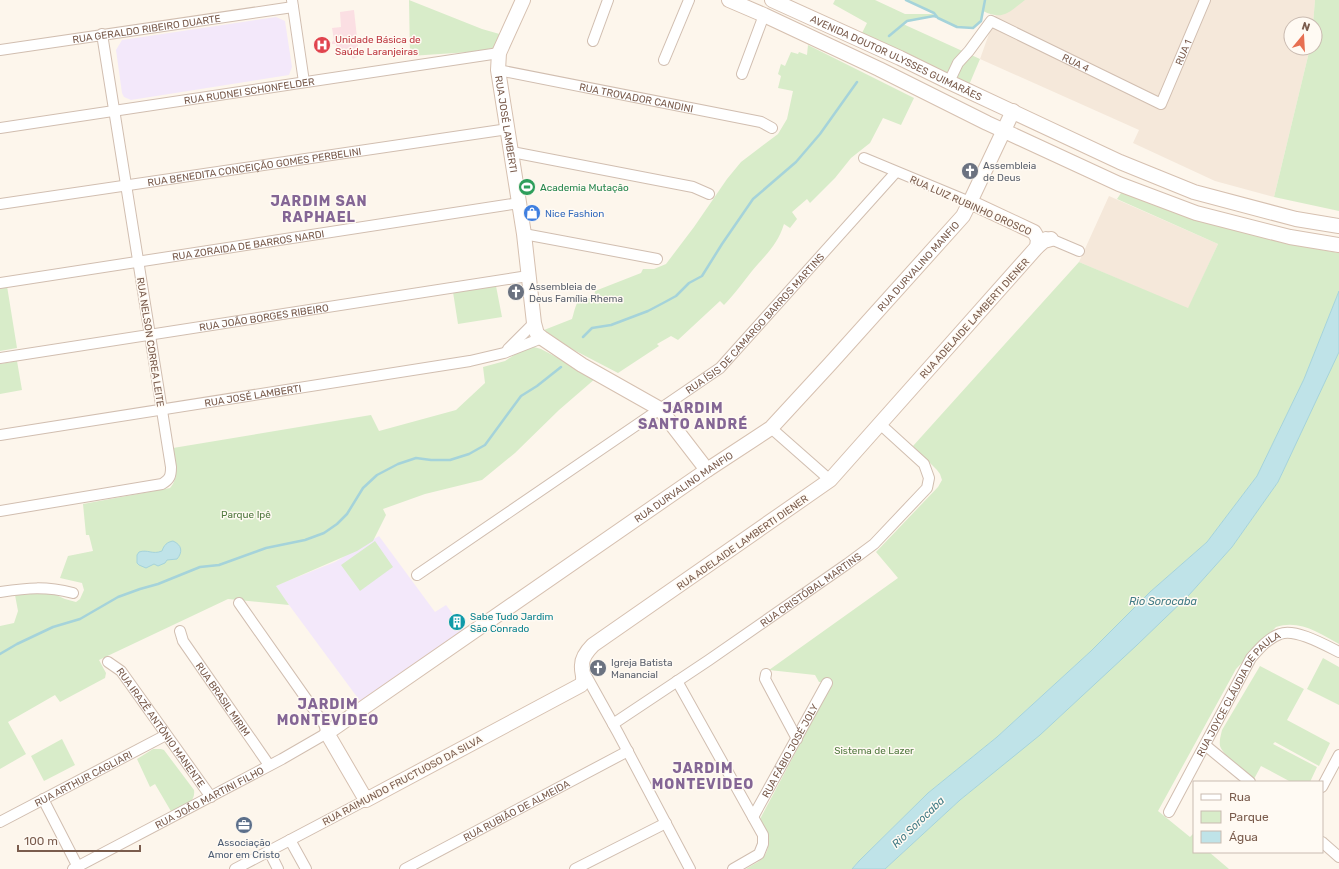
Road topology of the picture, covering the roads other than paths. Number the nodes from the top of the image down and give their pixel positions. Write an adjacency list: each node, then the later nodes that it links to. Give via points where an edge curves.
1 (523, 0): 13 (street, RUA JOSÉ LAMBERTI)
2 (608, 0): 11 (street)
3 (689, 0): 14 (street)
4 (729, 0): 8 (street, AVENIDA DOUTOR ULYSSES GUIMARÃES)
5 (1205, 0): 19 (street, RUA 1)
6 (778, 1): 9 (street, AVENIDA DOUTOR ULYSSES GUIMARÃES); 18 (street, AVENIDA DOUTOR ULYSSES GUIMARÃES)
7 (292, 3): 10 (street, RUA GERALDO RIBEIRO DUARTE); 17 (street)
8 (764, 15): 9 (street, AVENIDA DOUTOR ULYSSES GUIMARÃES); 16 (street)
9 (778, 22): 25 (street, AVENIDA DOUTOR ULYSSES GUIMARÃES)
10 (102, 34): 12 (street, RUA GERALDO RIBEIRO DUARTE); 20 (street, RUA NELSON CORREA LEITE)
11 (593, 41)
12 (0, 50)
13 (499, 53): 15 (street, RUA JOSÉ LAMBERTI); 17 (street, RUA RUDNEI SCHONFELDER)
14 (664, 60)
15 (498, 70): 23 (street, RUA TROVADOR CANDINI, via 761,122); 24 (street, RUA JOSÉ LAMBERTI)
16 (742, 74)
17 (304, 82): 20 (street, RUA RUDNEI SCHONFELDER)
18 (949, 82): 19 (street, RUA 4, via 958,63 970,51 991,21); 21 (street, AVENIDA DOUTOR ULYSSES GUIMARÃES)
19 (1161, 104)
20 (114, 110): 22 (street, RUA RUDNEI SCHONFELDER); 29 (street, RUA NELSON CORREA LEITE)
21 (1013, 111): 25 (street); 34 (street, AVENIDA DOUTOR ULYSSES GUIMARÃES, via 1120,162 1200,193 1296,219)
22 (0, 128)
23 (772, 128)
24 (508, 129): 26 (street, RUA JOSÉ LAMBERTI); 29 (street, RUA BENEDITA CONCEIÇÃO GOMES PERBELINI)
25 (1004, 131): 31 (street, RUA DURVALINO MANFIO); 38 (street, AVENIDA DOUTOR ULYSSES GUIMARÃES, via 1119,184 1196,213 1290,237)
26 (512, 152): 30 (street, via 693,188); 32 (street, RUA JOSÉ LAMBERTI)
27 (864, 158): 28 (street, RUA LUIZ RUBINHO OROSCO)
28 (896, 172): 31 (street, RUA LUIZ RUBINHO OROSCO); 50 (street, RUA ÍSIS DE CAMARGO BARROS MARTINS, via 720,368)
29 (126, 185): 33 (street, RUA BENEDITA CONCEIÇÃO GOMES PERBELINI); 42 (street, RUA NELSON CORREA LEITE)
30 (709, 194)
31 (970, 202): 35 (street, RUA LUIZ RUBINHO OROSCO); 53 (street, RUA DURVALINO MANFIO, via 963,216)
32 (519, 203): 36 (street, RUA JOSÉ LAMBERTI); 42 (street, RUA ZORAIDA DE BARROS NARDI)
33 (0, 204)
34 (1339, 226)
35 (1034, 232): 37 (street, RUA LUIZ RUBINHO OROSCO); 39 (street, via 1038,239)
36 (524, 234): 41 (street); 43 (street, RUA JOSÉ LAMBERTI)
37 (1051, 239): 39 (street, RUA ADELAIDE LAMBERTI DIENER); 40 (street, RUA LUIZ RUBINHO OROSCO)
38 (1339, 245)
39 (1037, 247): 52 (street, RUA ADELAIDE LAMBERTI DIENER)
40 (1079, 252)
41 (657, 260)
42 (138, 262): 44 (street, RUA ZORAIDA DE BARROS NARDI); 46 (street, RUA NELSON CORREA LEITE)
43 (528, 276): 45 (street, RUA JOSÉ LAMBERTI); 46 (street, RUA JOÃO BORGES RIBEIRO)
44 (0, 283)
45 (534, 323): 47 (street, RUA JOSÉ LAMBERTI, via 537,334); 48 (street)
46 (149, 334): 49 (street, RUA JOÃO BORGES RIBEIRO); 51 (street, RUA NELSON CORREA LEITE)
47 (542, 338): 48 (street, RUA JOSÉ LAMBERTI); 50 (street, via 582,365)
48 (504, 353): 51 (street, RUA JOSÉ LAMBERTI, via 470,361)
49 (0, 358)
50 (660, 409): 55 (street); 58 (street, RUA ÍSIS DE CAMARGO BARROS MARTINS)
51 (161, 410): 54 (street, RUA JOSÉ LAMBERTI); 57 (street, RUA NELSON CORREA LEITE, via 171,467 171,475 162,484)
52 (880, 424): 56 (street, RUA ADELAIDE LAMBERTI DIENER); 67 (street, RUA CRISTÓBAL MARTINS, via 924,464 929,478 927,488 874,544)
53 (771, 428): 55 (street, RUA DURVALINO MANFIO); 56 (street)
54 (0, 435)
55 (707, 470): 72 (street, RUA DURVALINO MANFIO)
56 (830, 480): 65 (street, RUA ADELAIDE LAMBERTI DIENER, via 593,645 587,650)
57 (0, 511)
58 (417, 575)
59 (0, 592): 60 (street, via 40,587)
60 (73, 593)
61 (239, 603): 72 (street, via 324,724)
62 (180, 630): 79 (street, RUA BRASIL MIRIM, via 183,640)
63 (1339, 652): 75 (street, RUA JOYCE CLÁUDIA DE PAULA, via 1300,634 1280,633 1265,643 1251,658 1235,685)
64 (108, 662): 73 (street, RUA IRAZÊ ANTÔNIO MANENTE, via 120,671)
65 (582, 667): 69 (street, RUA RAIMUNDO FRUCTUOSO DA SILVA, via 583,683); 70 (street)
66 (766, 674): 74 (street, via 766,680)
67 (677, 681): 71 (street, RUA CRISTÓBAL MARTINS); 86 (street)
68 (827, 683): 74 (street, RUA FÁBIO JOSÉ JOLY)
69 (569, 692): 70 (street, RUA RAIMUNDO FRUCTUOSO DA SILVA, via 579,688); 84 (street, RUA RAIMUNDO FRUCTUOSO DA SILVA)
70 (597, 695): 71 (street)
71 (613, 724): 76 (street)
72 (327, 732): 78 (street, RUA DURVALINO MANFIO); 84 (street)
73 (166, 735): 82 (street, RUA IRAZÊ ANTÔNIO MANENTE); 83 (street, RUA ARTHUR CAGLIARI)
74 (797, 739): 86 (street, RUA FÁBIO JOSÉ JOLY)
75 (1205, 745): 80 (street); 85 (street, RUA JOYCE CLÁUDIA DE PAULA)
76 (628, 751): 88 (street); 97 (street, RUA RUBIÃO DE ALMEIDA)
77 (1339, 755): 81 (street)
78 (282, 759): 79 (street, RUA JOÃO MARTINI FILHO)
79 (269, 766): 82 (street, RUA JOÃO MARTINI FILHO)
80 (1249, 781)
81 (1323, 785)
82 (211, 797): 93 (street, RUA JOÃO MARTINI FILHO)
83 (43, 799): 87 (street, RUA ARTHUR CAGLIARI); 93 (street)
84 (366, 800): 89 (street, RUA RAIMUNDO FRUCTUOSO DA SILVA)
85 (1169, 812)
86 (753, 817): 100 (street, via 763,835 763,844 759,854)
87 (0, 822)
88 (666, 823): 98 (street); 99 (street)
89 (290, 840): 91 (street, RUA RAIMUNDO FRUCTUOSO DA SILVA); 96 (street)
90 (1323, 843): 92 (street)
91 (269, 851): 94 (street, RUA RAIMUNDO FRUCTUOSO DA SILVA); 95 (street)
92 (1339, 857)
93 (77, 868)
94 (236, 869)
95 (278, 869)
96 (306, 869)
97 (405, 869)
98 (575, 869)
99 (690, 869)
100 (733, 869)

